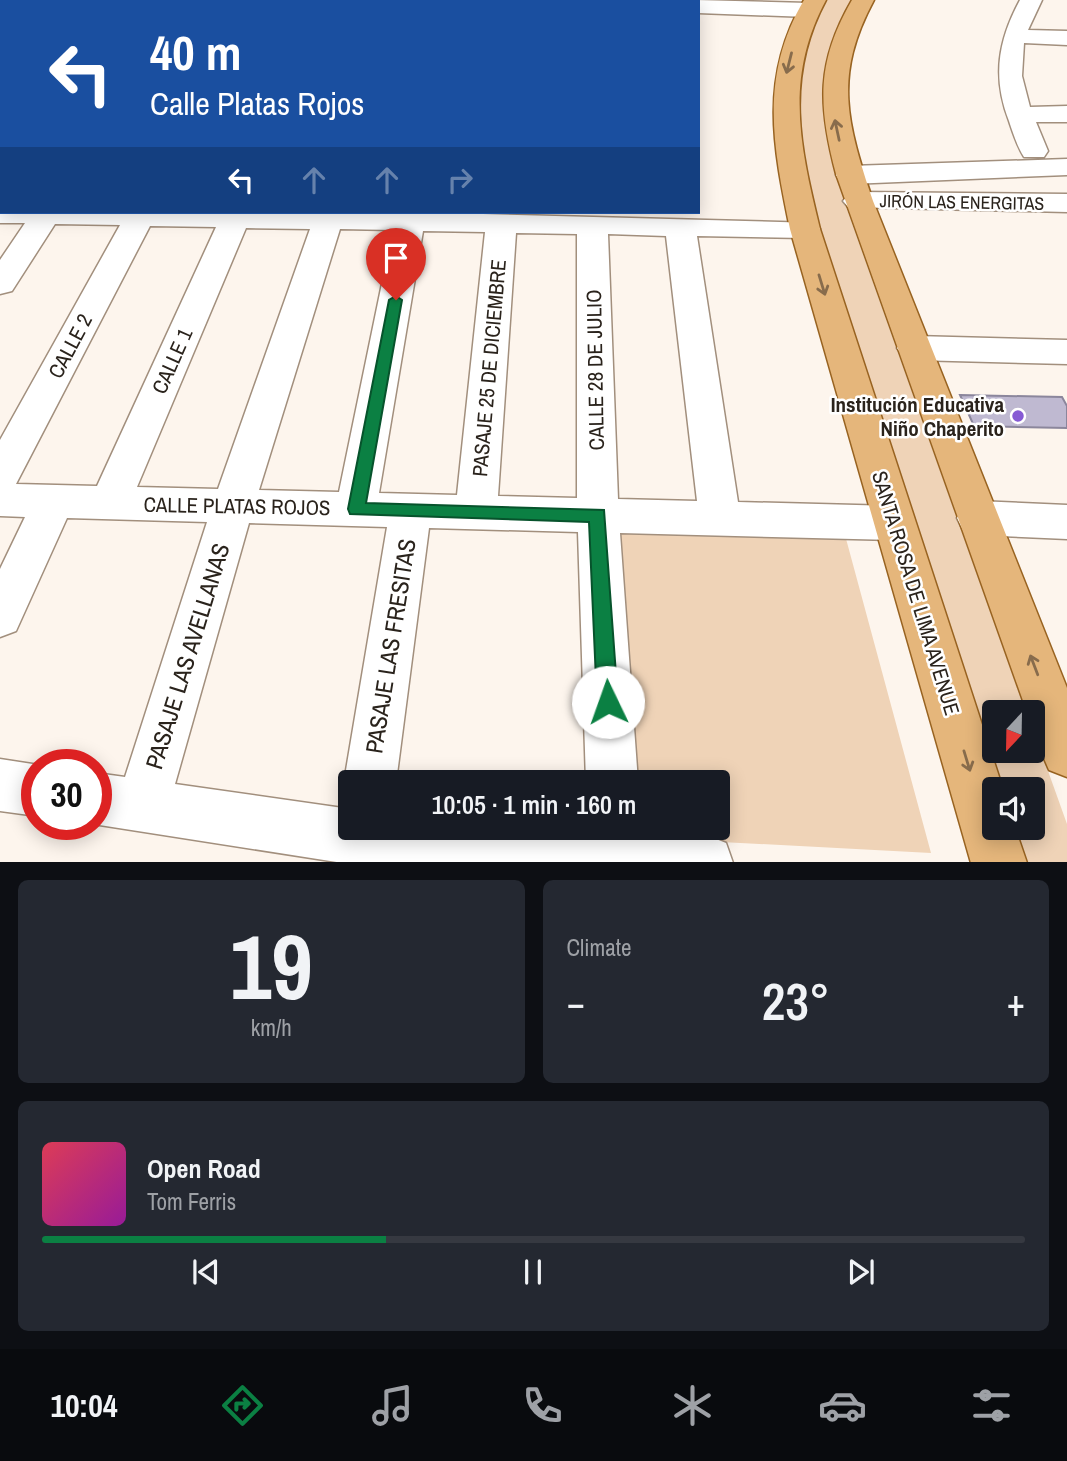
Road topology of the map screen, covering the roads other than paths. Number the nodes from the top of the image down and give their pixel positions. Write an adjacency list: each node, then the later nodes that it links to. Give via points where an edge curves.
1 (863, 0): 12 (main road, one-way to 1, via 834,115 834,80 844,32)
2 (1031, 0): 6 (street)
3 (700, 6): 4 (street)
4 (808, 11): 5 (street, via 776,19); 23 (main road, SANTA ROSA DE LIMA AVENUE, one-way to 23, via 786,74 785,118)
5 (700, 17)
6 (1014, 36): 7 (street); 9 (street, via 1008,71)
7 (1067, 38)
8 (1067, 114): 9 (street)
9 (1019, 115): 10 (street)
10 (1034, 151)
11 (1067, 167): 12 (street)
12 (854, 188): 13 (street, JIRÓN LAS ENERGITAS); 25 (main road)
13 (1067, 203)
14 (0, 214): 15 (street)
15 (46, 215): 16 (street); 24 (street)
16 (140, 217): 17 (street); 27 (street, CALLE 2)
17 (235, 218): 18 (street); 30 (street, CALLE 1)
18 (328, 220): 19 (street); 31 (street, PASAJE LAS AVELLANAS)
19 (410, 221): 20 (street); 32 (street)
20 (502, 223): 21 (street); 34 (street, PASAJE 25 DE DICIEMBRE)
21 (592, 225): 22 (street); 35 (street, CALLE 28 DE JULIO)
22 (680, 226): 23 (street); 37 (street)
23 (805, 229): 39 (main road, SANTA ROSA DE LIMA AVENUE, one-way to 39)
24 (0, 284)
25 (915, 348): 26 (street); 36 (main road)
26 (1067, 352)
27 (0, 476)
28 (0, 500): 29 (street, CALLE PLATAS ROJOS)
29 (53, 502): 30 (street, CALLE PLATAS ROJOS); 40 (street)
30 (110, 503): 31 (street, CALLE PLATAS ROJOS)
31 (233, 506): 32 (street, CALLE PLATAS ROJOS); 46 (street, PASAJE LAS AVELLANAS)
32 (356, 509): 33 (street, CALLE PLATAS ROJOS)
33 (411, 510): 34 (street, CALLE PLATAS ROJOS); 42 (street, PASAJE LAS FRESITAS)
34 (476, 512): 35 (street, CALLE PLATAS ROJOS)
35 (598, 515): 37 (street, CALLE PLATAS ROJOS); 43 (street, CALLE 28 DE JULIO)
36 (978, 518): 38 (street); 41 (main road, one-way to 36)
37 (720, 519): 39 (street, CALLE PLATAS ROJOS)
38 (1067, 522)
39 (894, 523): 50 (main road, SANTA ROSA DE LIMA AVENUE, one-way to 50)
40 (0, 617)
41 (1067, 752)
42 (372, 770)
43 (611, 770)
44 (0, 785): 45 (street)
45 (21, 788)
46 (119, 803): 47 (street)
47 (338, 830)
48 (458, 840): 49 (street)
49 (650, 854)
50 (999, 862)

